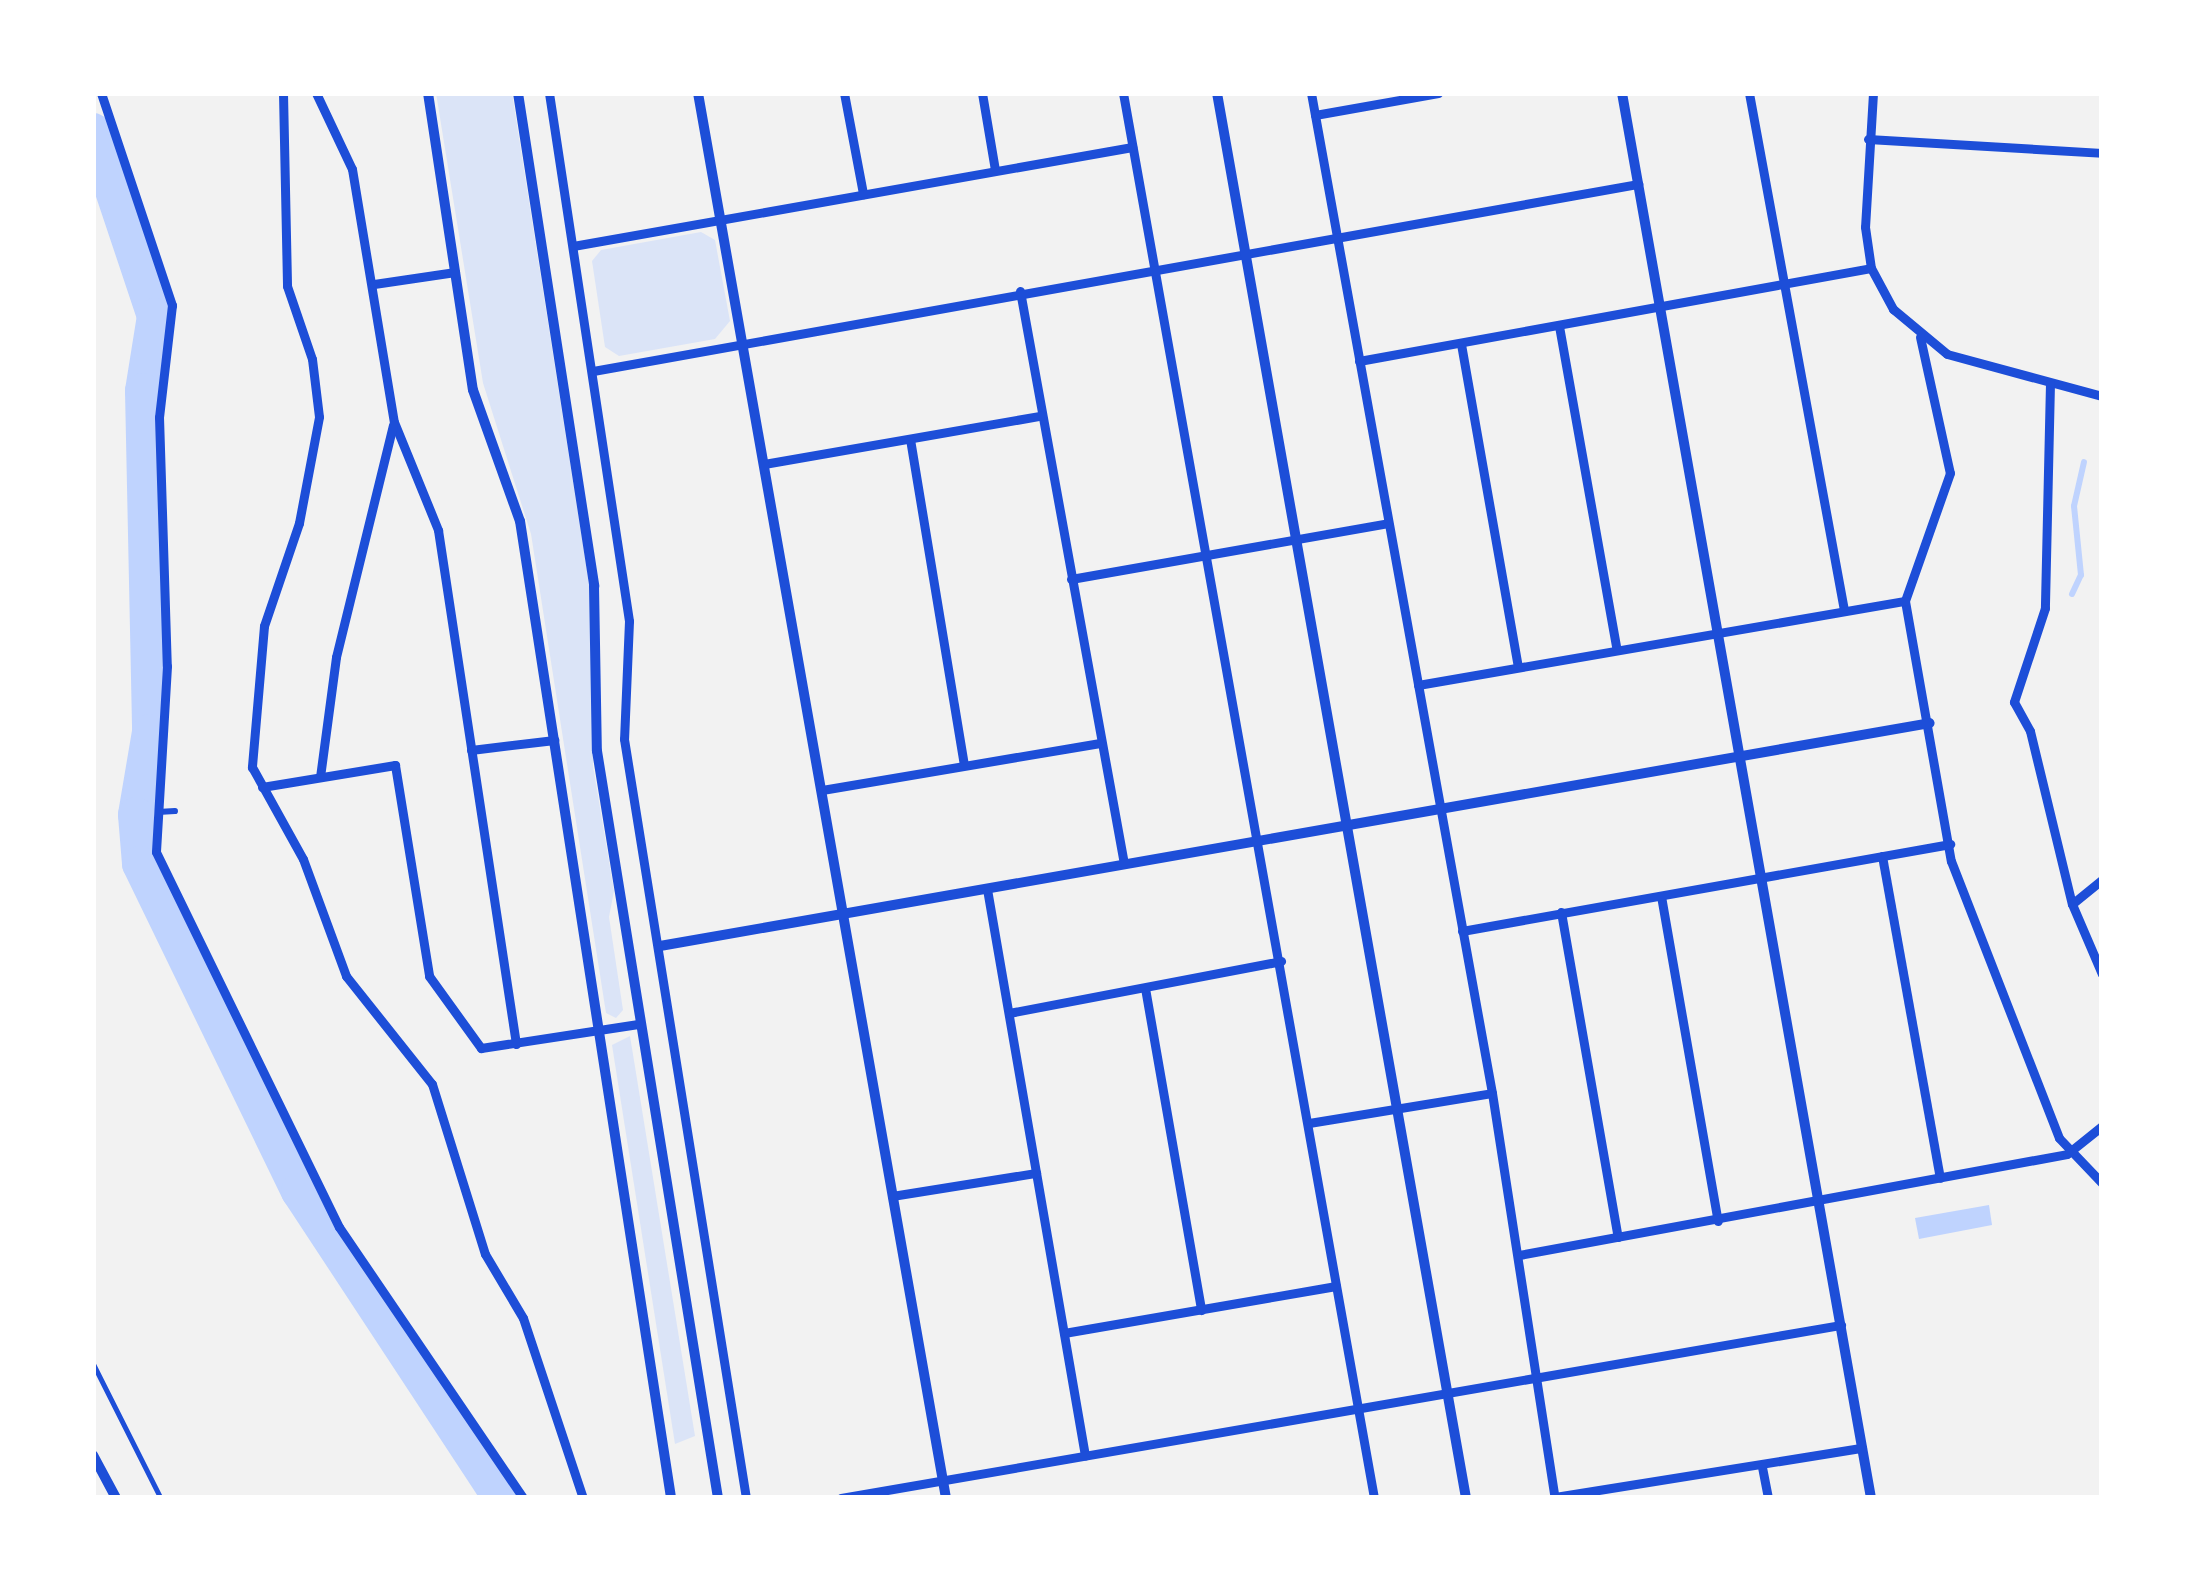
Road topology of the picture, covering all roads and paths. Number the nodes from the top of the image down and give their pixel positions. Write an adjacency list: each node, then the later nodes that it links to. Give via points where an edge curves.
1 (101, 93): 68 (street, via 172,305 159,404 167,666)
2 (283, 93): 66 (street, via 287,286 312,359 319,417 299,523 264,626 252,767)
3 (316, 93): 32 (street, via 352,169)
4 (428, 93): 31 (street)
5 (518, 93): 88 (street, via 594,586 597,751)
6 (549, 93): 27 (street)
7 (698, 93): 25 (street)
8 (844, 93): 24 (street)
9 (982, 93): 22 (street)
10 (1123, 93): 20 (street)
11 (1217, 93): 28 (street)
12 (1312, 93): 18 (street)
13 (1438, 93): 17 (street)
14 (1622, 93): 23 (street)
15 (1749, 93): 33 (street)
16 (1873, 93): 19 (street)
17 (1414, 95): 18 (street)
18 (1316, 115): 26 (street)
19 (1868, 139): 21 (street); 30 (street)
20 (1132, 147): 22 (street); 29 (street)
21 (2102, 153)
22 (995, 170): 24 (street)
23 (1638, 184): 26 (street); 35 (street)
24 (863, 194): 25 (street)
25 (720, 219): 27 (street); 38 (street)
26 (1336, 238): 28 (street); 40 (street)
27 (573, 246): 41 (street)
28 (1246, 254): 29 (street); 49 (street)
29 (1155, 267): 34 (street); 50 (street)
30 (1871, 268): 33 (street); 37 (street)
31 (455, 272): 32 (street); 59 (street, via 473,390 520,520)
32 (374, 284): 45 (street)
33 (1784, 286): 35 (street); 53 (street)
34 (1020, 291): 38 (street); 44 (street)
35 (1660, 307): 36 (street); 54 (street)
36 (1559, 326): 39 (street); 55 (street)
37 (1920, 337): 42 (street, via 1979,367); 52 (street, via 1950,473)
38 (743, 339): 41 (street); 47 (street)
39 (1461, 344): 40 (street); 56 (street)
40 (1359, 361): 48 (street)
41 (592, 371): 83 (street, via 628,621 624,739)
42 (2050, 383): 43 (street); 79 (street, via 2044,608 2014,702 2030,731)
43 (2102, 396)
44 (1040, 416): 46 (street); 51 (street)
45 (394, 422): 61 (street, via 438,530); 64 (street, via 336,657)
46 (910, 440): 47 (street); 63 (street)
47 (764, 464): 65 (street)
48 (1388, 523): 49 (street); 57 (street)
49 (1297, 538): 50 (street); 70 (street)
50 (1206, 555): 51 (street); 71 (street)
51 (1071, 579): 60 (street)
52 (1905, 601): 53 (street); 58 (street)
53 (1844, 610): 54 (street)
54 (1718, 632): 55 (street); 62 (street)
55 (1618, 650): 56 (street)
56 (1518, 667): 57 (street)
57 (1418, 685): 67 (street)
58 (1930, 723): 62 (street); 72 (street)
59 (554, 740): 61 (street); 89 (street)
60 (1100, 743): 63 (street); 74 (street)
61 (471, 750): 90 (street)
62 (1740, 756): 67 (street); 75 (street)
63 (964, 764): 65 (street)
64 (320, 777): 66 (street); 90 (street, via 394,765 429,976 481,1048)
65 (822, 790): 81 (street)
66 (260, 792): 120 (street, via 303,859 346,976 432,1084 477,1232 523,1318)
67 (1440, 809): 70 (street); 82 (street)
68 (154, 812): 69 (street); 119 (street, via 170,890 311,1178)
69 (175, 812)
70 (1352, 824): 71 (street); 92 (street)
71 (1259, 841): 74 (street); 84 (street)
72 (1950, 844): 73 (street); 95 (street)
73 (1882, 856): 75 (street); 97 (street)
74 (1124, 864): 77 (street)
75 (1761, 878): 78 (street); 100 (street)
76 (2102, 880): 79 (street)
77 (987, 889): 81 (street); 87 (street)
78 (1660, 896): 80 (street); 101 (street)
79 (2072, 904): 85 (street)
80 (1561, 912): 82 (street); 102 (street)
81 (843, 914): 83 (street); 99 (street)
82 (1462, 931): 91 (street)
83 (661, 946): 123 (street)
84 (1281, 962): 86 (street); 93 (street)
85 (2102, 974)
86 (1144, 988): 87 (street); 105 (street)
87 (1009, 1013): 96 (street)
88 (638, 1024): 89 (street); 122 (street)
89 (599, 1030): 90 (street); 121 (street)
90 (515, 1044)
91 (1492, 1093): 92 (street); 103 (street)
92 (1400, 1107): 93 (street); 110 (street)
93 (1309, 1123): 104 (street)
94 (2102, 1126): 95 (street)
95 (2067, 1154): 97 (street); 98 (street)
96 (1036, 1173): 99 (street); 107 (street)
97 (1940, 1178): 100 (street)
98 (2102, 1183)
99 (892, 1196): 116 (street)
100 (1819, 1202): 101 (street); 106 (street)
101 (1718, 1220): 102 (street)
102 (1618, 1237): 103 (street)
103 (1519, 1255): 109 (street)
104 (1336, 1286): 105 (street); 111 (street)
105 (1202, 1310): 107 (street)
106 (1841, 1325): 109 (street); 112 (street)
107 (1064, 1334): 114 (street)
108 (93, 1363): 118 (lane)
109 (1535, 1374): 110 (street); 128 (street)
110 (1452, 1394): 111 (street); 127 (street)
111 (1359, 1410): 114 (street); 126 (street)
112 (1862, 1448): 115 (street); 130 (street)
113 (93, 1455): 117 (street)
114 (1085, 1456): 116 (street)
115 (1762, 1467): 128 (street); 129 (street)
116 (942, 1481): 124 (street); 125 (street)
117 (116, 1498)
118 (161, 1498)
119 (523, 1498)
120 (583, 1498)
121 (671, 1498)
122 (718, 1498)
123 (746, 1498)
124 (841, 1498)
125 (946, 1498)
126 (1374, 1498)
127 (1466, 1498)
128 (1555, 1498)
129 (1768, 1498)
130 (1871, 1498)

